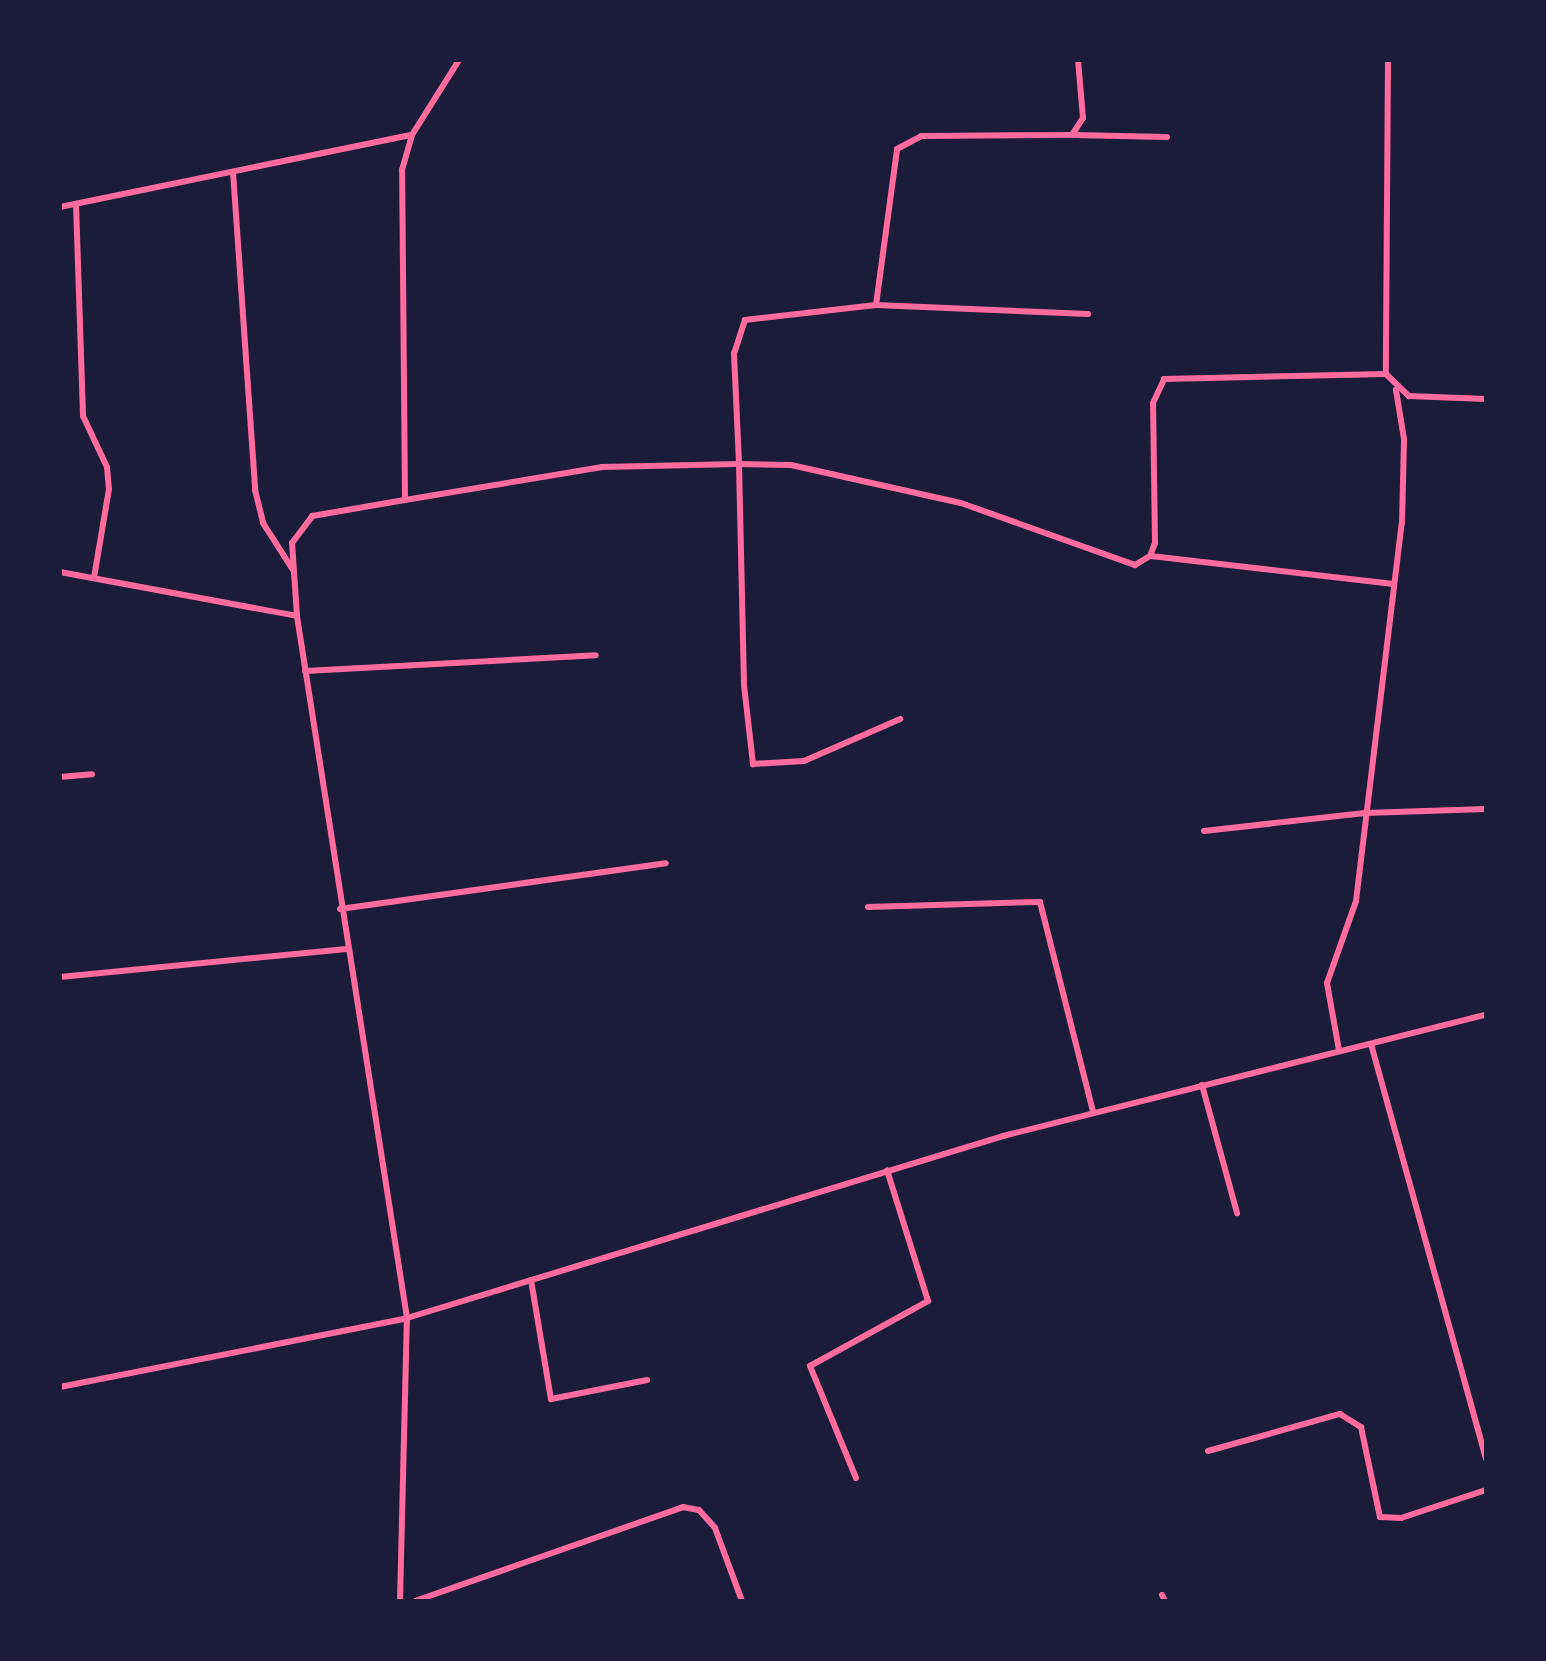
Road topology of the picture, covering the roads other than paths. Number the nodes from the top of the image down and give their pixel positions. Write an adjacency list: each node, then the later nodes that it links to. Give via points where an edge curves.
1 (460, 60): 5 (street)
2 (1078, 60): 4 (street, via 1082,118)
3 (1388, 60): 12 (street)
4 (1072, 134): 6 (street); 10 (street, via 921,136 904,142 893,162)
5 (412, 135): 7 (street); 16 (street, via 400,203)
6 (1167, 137)
7 (234, 172): 8 (street); 18 (street, via 255,490 263,524)
8 (76, 204): 9 (street); 20 (street, via 84,416 107,467 109,489)
9 (60, 207)
10 (876, 305): 11 (street); 15 (street, via 756,316 738,328)
11 (1088, 314)
12 (1386, 374): 13 (street); 17 (street, via 1164,379 1153,403)
13 (1396, 390): 14 (street); 21 (street, via 1405,478)
14 (1486, 400)
15 (739, 464): 16 (street, via 602,467); 17 (street, via 791,465 961,502 1125,563); 25 (street, via 744,685 753,764 804,761)
16 (405, 500): 18 (street, via 312,516 296,532)
17 (1150, 556): 21 (street)
18 (293, 571): 22 (street)
19 (60, 572): 20 (street)
20 (94, 578): 22 (street)
21 (1393, 584): 29 (street)
22 (296, 616): 24 (street)
23 (596, 655): 24 (street)
24 (305, 671): 33 (street)
25 (900, 718)
26 (92, 774): 27 (street)
27 (60, 777)
28 (1486, 810): 29 (street)
29 (1364, 813): 30 (street); 38 (street, via 1356,901 1327,983)
30 (1204, 832)
31 (666, 863): 33 (street)
32 (868, 907): 40 (street, via 1040,902)
33 (340, 909): 34 (street)
34 (347, 949): 35 (street); 44 (street)
35 (60, 977)
36 (1486, 1015): 37 (street)
37 (1370, 1044): 38 (street); 48 (street)
38 (1339, 1050): 39 (street)
39 (1202, 1086): 40 (street); 42 (street)
40 (1093, 1112): 41 (street)
41 (887, 1170): 43 (street); 49 (street, via 928,1301 810,1366)
42 (1236, 1213)
43 (531, 1280): 44 (street); 45 (street, via 550,1399)
44 (407, 1318): 46 (street); 51 (street)
45 (648, 1380)
46 (60, 1387)
47 (1208, 1451): 50 (street, via 1340,1414 1361,1427 1380,1517 1400,1518)
48 (1486, 1459)
49 (856, 1478)
50 (1486, 1490)
51 (400, 1601)
52 (415, 1601): 53 (street, via 683,1507 700,1510 715,1528)
53 (742, 1601)

